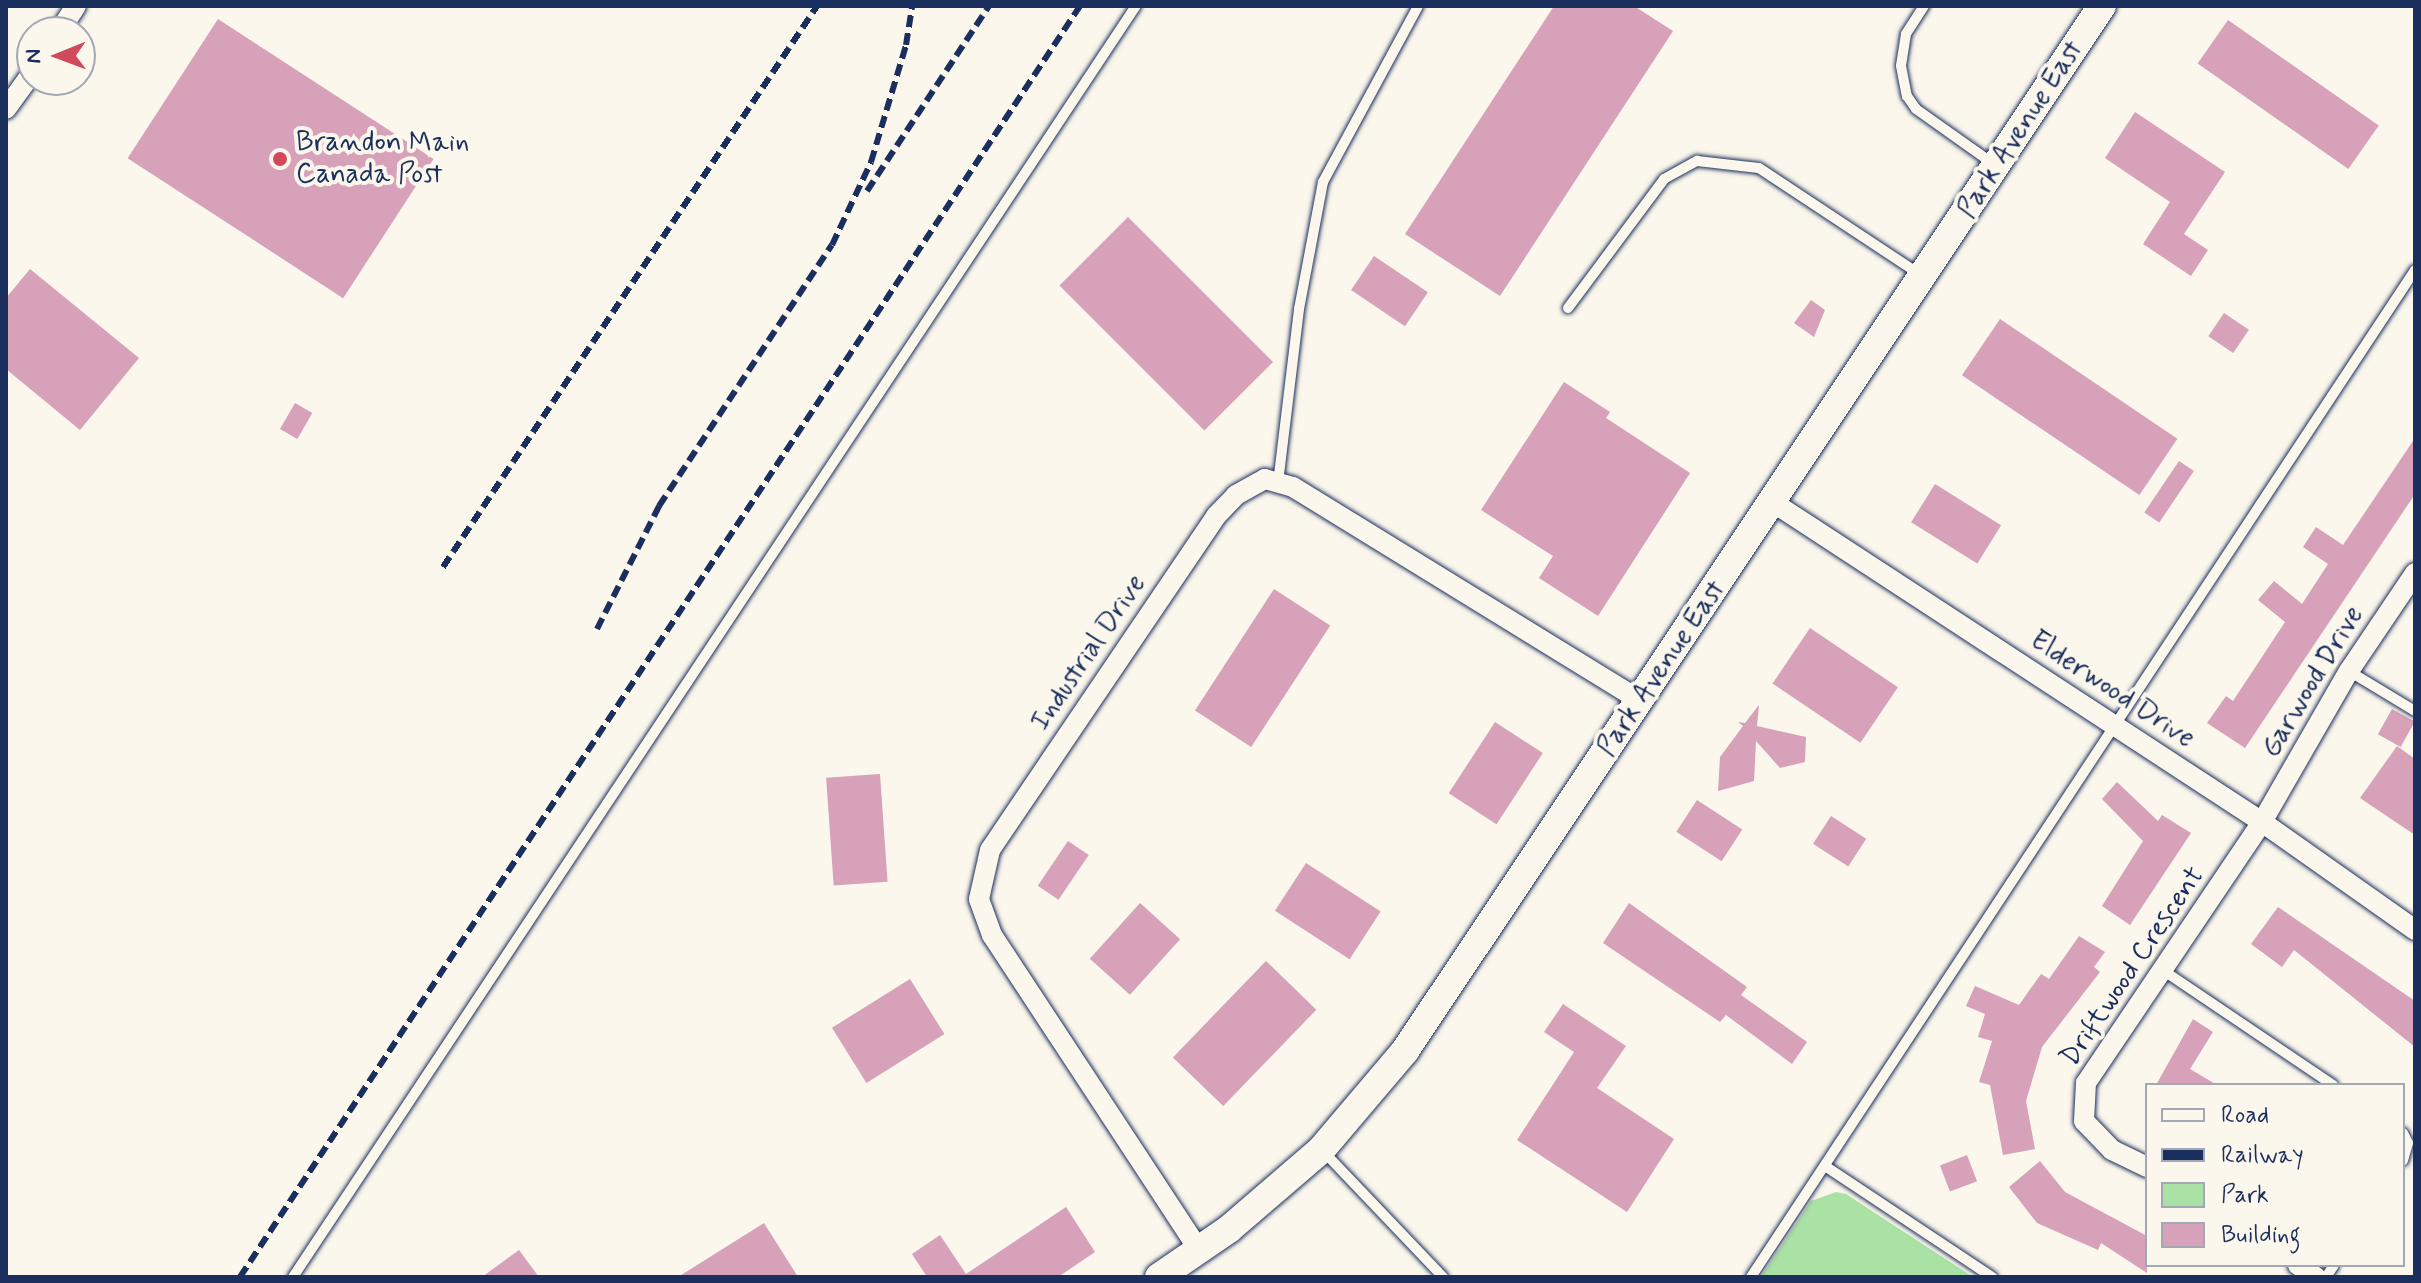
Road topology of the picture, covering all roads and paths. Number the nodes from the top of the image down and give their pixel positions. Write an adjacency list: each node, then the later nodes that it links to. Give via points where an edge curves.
1 (1136, 6): 24 (lane)
2 (1418, 6): 9 (lane, via 1323,182 1299,309)
3 (1924, 6): 5 (lane, via 1906,34 1901,66 1907,96 1916,109)
4 (2102, 6): 5 (street, Park Avenue East)
5 (1997, 166): 7 (street, Park Avenue East)
6 (2415, 270): 15 (lane)
7 (1924, 277): 8 (lane, via 1759,168 1697,161 1664,179); 10 (street, Park Avenue East)
8 (1568, 308)
9 (1278, 483): 13 (street, via 1293,487); 23 (street, Industrial Drive, via 1265,479 1236,495 1216,516 990,850 979,899 992,935)
10 (1774, 503): 13 (street, Park Avenue East); 15 (street, Elderwood Drive)
11 (2415, 573): 12 (street, Garwood Drive)
12 (2349, 671): 14 (lane); 16 (street, Garwood Drive)
13 (1641, 701): 20 (street, Park Avenue East, via 1405,1051)
14 (2415, 711)
15 (2117, 727): 16 (street, Elderwood Drive); 21 (lane)
16 (2262, 822): 17 (street, Elderwood Drive); 18 (street, Driftwood Crescent)
17 (2415, 930)
18 (2164, 971): 19 (lane); 22 (street, Driftwood Crescent, via 2086,1083 2081,1103 2084,1121 2096,1137)
19 (2330, 1083)
20 (1321, 1150): 23 (street, Park Avenue East); 26 (lane)
21 (1825, 1166): 27 (lane); 28 (lane)
22 (2145, 1166)
23 (1199, 1250): 25 (street, Park Avenue East)
24 (293, 1277)
25 (1159, 1277)
26 (1443, 1277)
27 (1751, 1277)
28 (1992, 1277)

